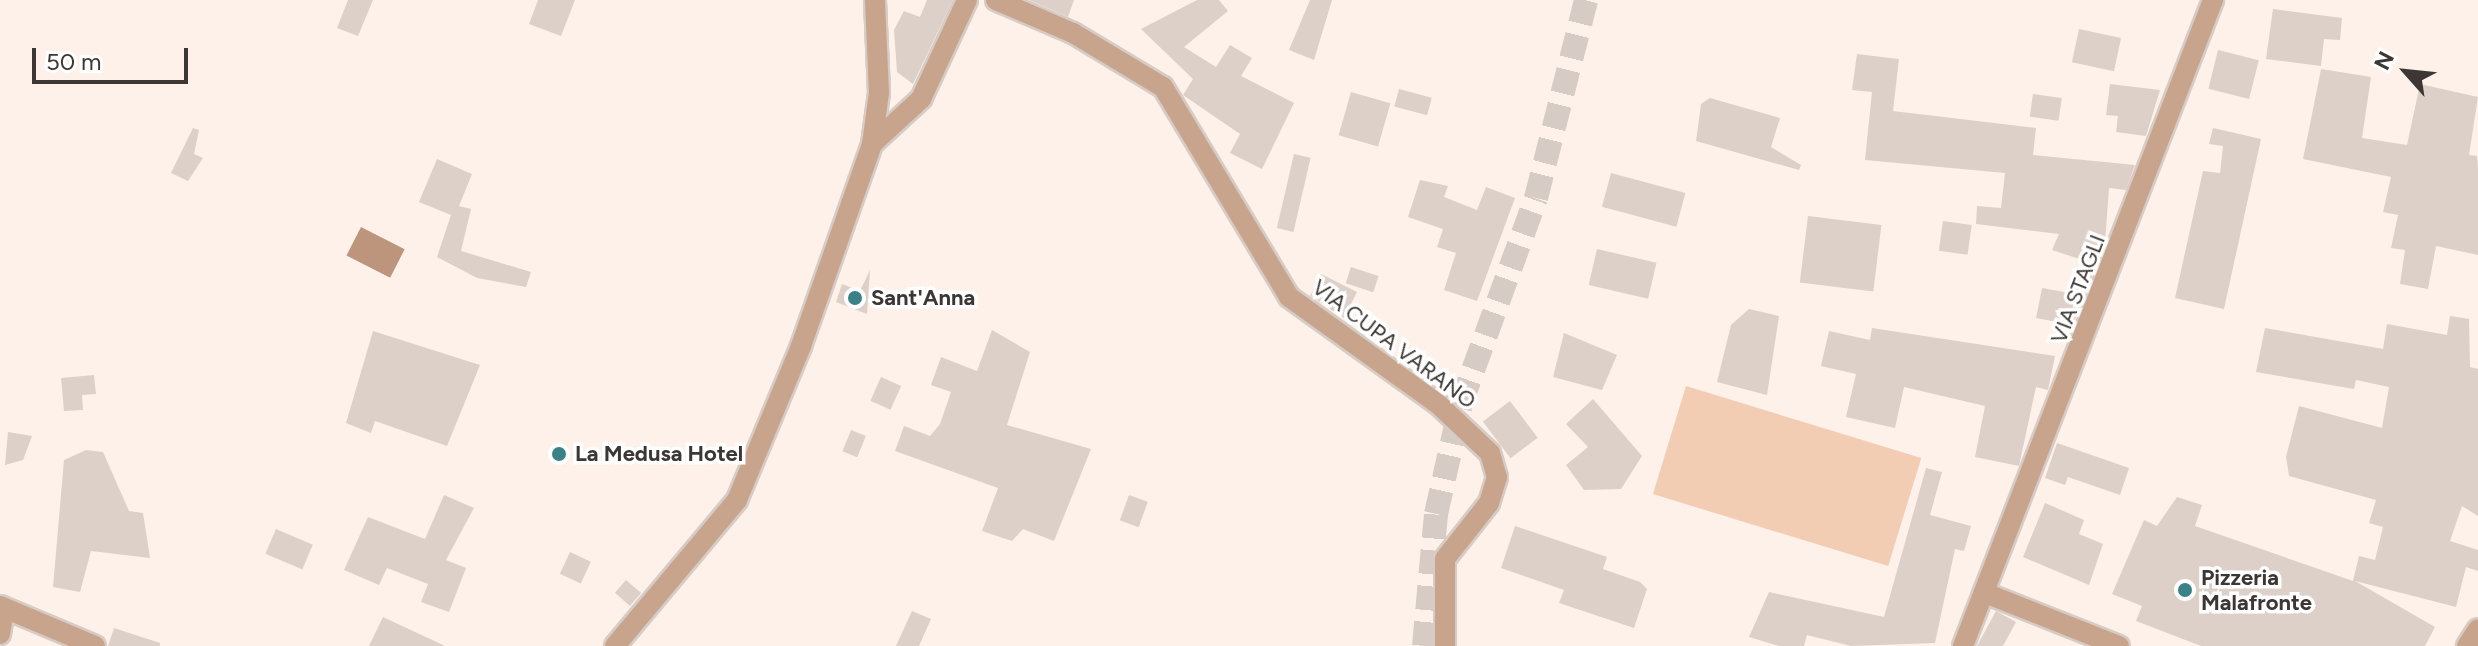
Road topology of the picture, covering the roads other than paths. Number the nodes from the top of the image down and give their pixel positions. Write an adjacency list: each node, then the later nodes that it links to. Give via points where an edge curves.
1 (875, 0): 5 (street, via 879,93)
2 (967, 0): 5 (street, via 921,99)
3 (996, 0): 12 (street, VIA CUPA VARANO, via 1073,33 1163,87 1289,297 1438,404 1490,453 1497,477 1489,503 1466,523 1445,559)
4 (2213, 0): 6 (street, VIA STAGLI)
5 (872, 144): 11 (street, via 737,500)
6 (1985, 593): 13 (street, VIA STAGLI); 14 (street)
7 (2, 607): 9 (street); 10 (street)
8 (2478, 629): 15 (street)
9 (0, 634)
10 (95, 646)
11 (615, 646)
12 (1445, 646)
13 (1963, 646)
14 (2119, 646)
15 (2467, 646)

